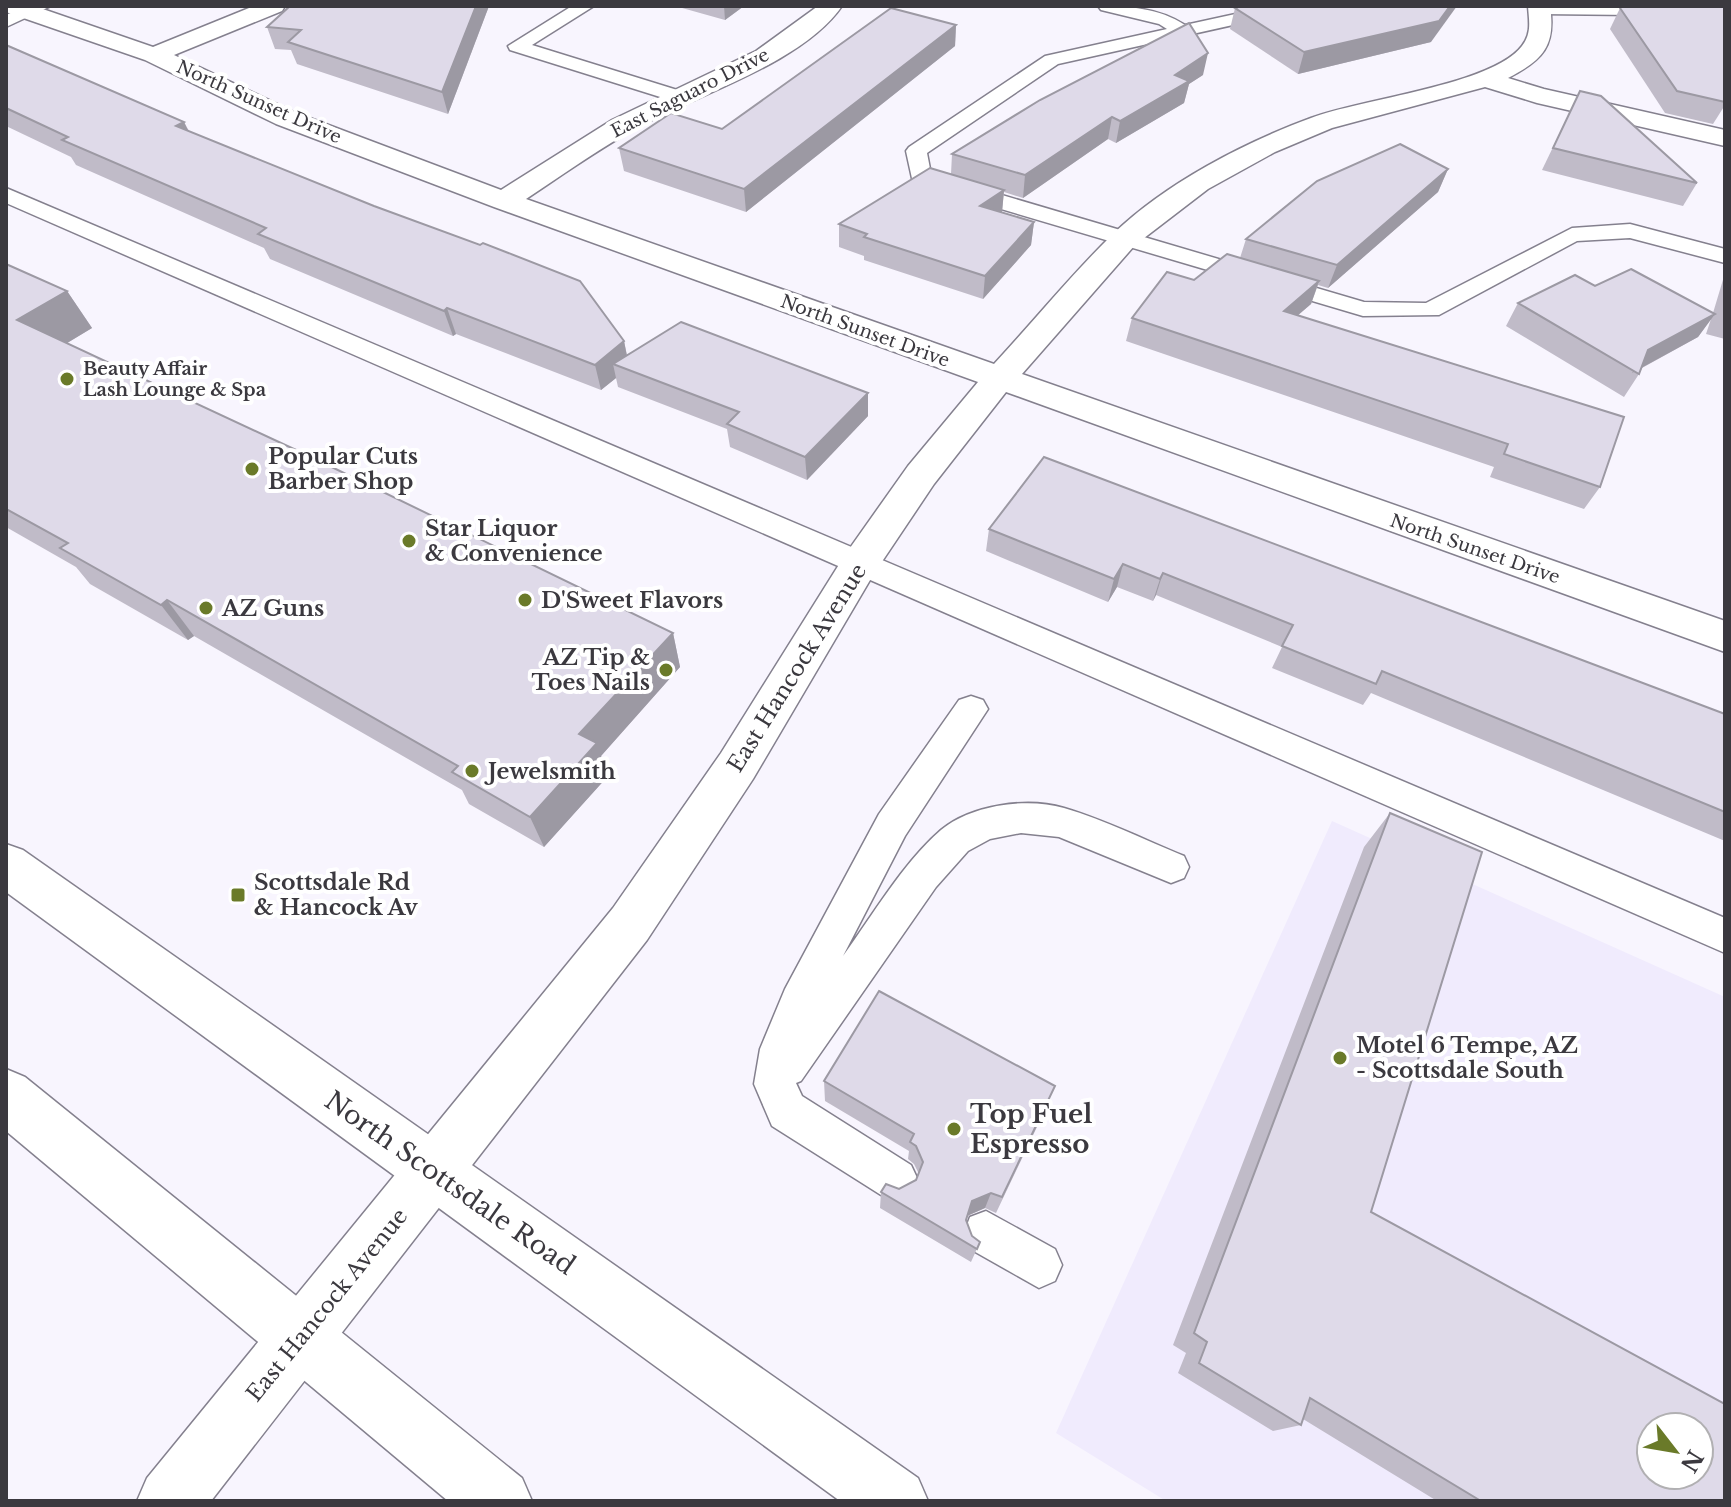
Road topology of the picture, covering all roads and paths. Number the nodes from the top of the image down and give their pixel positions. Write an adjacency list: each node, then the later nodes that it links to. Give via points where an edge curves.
1 (274, 6): 10 (street)
2 (585, 6): 12 (lane, via 517,46)
3 (831, 6): 12 (street, East Saguaro Drive, via 782,47)
4 (1107, 6): 9 (lane, via 1165,20)
5 (1296, 6): 9 (lane)
6 (1540, 7): 8 (lane); 11 (street, East Hancock Avenue, via 1542,31 1531,52)
7 (22, 11): 10 (street, North Sunset Drive)
8 (1725, 11)
9 (1182, 31): 16 (lane, via 1052,60 916,151 921,178)
10 (154, 55): 15 (street, North Sunset Drive, via 285,118)
11 (1486, 79): 13 (street); 16 (street, East Hancock Avenue, via 1323,122 1266,146 1198,183)
12 (680, 97): 15 (street, East Saguaro Drive, via 596,141)
13 (1725, 138)
14 (6, 195): 19 (lane)
15 (504, 201): 18 (street, North Sunset Drive)
16 (1125, 239): 17 (lane, via 1363,309 1430,310 1572,235 1630,231); 18 (street, East Hancock Avenue)
17 (1725, 256)
18 (998, 380): 19 (street, East Hancock Avenue, via 921,475); 20 (street, North Sunset Drive)
19 (859, 565): 24 (lane); 27 (street, East Hancock Avenue, via 737,766 630,924)
20 (1725, 637)
21 (971, 709): 25 (lane, via 892,825 842,918 780,1049)
22 (6, 865): 27 (street, North Scottsdale Road)
23 (1171, 867): 25 (lane, via 1061,822 1021,818 984,825 955,840 923,876)
24 (1725, 936)
25 (775, 1084): 28 (lane, via 787,1111)
26 (6, 1096): 31 (street)
27 (434, 1172): 31 (street, East Hancock Avenue); 34 (street, North Scottsdale Road)
28 (896, 1180)
29 (986, 1233): 30 (lane)
30 (1039, 1265)
31 (302, 1338): 32 (street, East Hancock Avenue); 33 (street)
32 (170, 1501)
33 (499, 1501)
34 (895, 1501)

